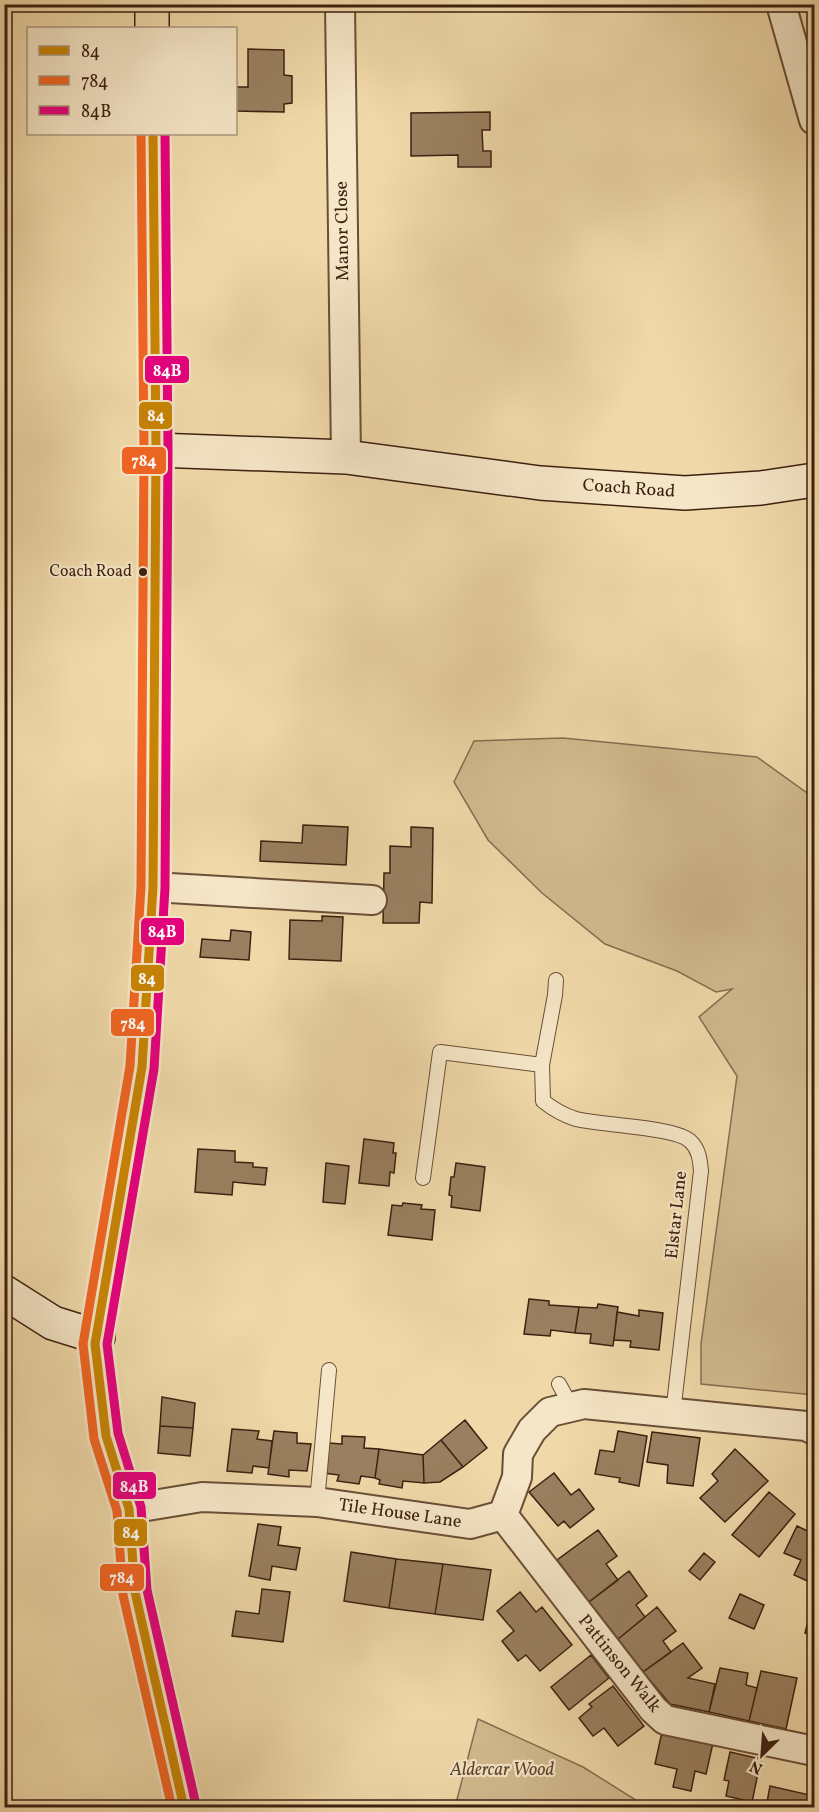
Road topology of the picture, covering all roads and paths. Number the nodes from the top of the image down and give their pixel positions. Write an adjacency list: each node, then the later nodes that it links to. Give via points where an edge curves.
1 (152, 4): 4 (main road)
2 (340, 4): 8 (street, Manor Close)
3 (781, 4): 5 (street)
4 (152, 27)
5 (814, 120)
6 (153, 135): 7 (main road)
7 (156, 450): 8 (street, Coach Road); 10 (main road)
8 (346, 457): 9 (street, Coach Road, via 540,483 685,493)
9 (814, 480)
10 (153, 887): 11 (street); 16 (main road, via 142,1066)
11 (372, 900)
12 (556, 980): 13 (lane, Elstar Lane)
13 (542, 1065): 14 (lane, via 440,1052); 18 (lane, Elstar Lane, via 543,1101 558,1112 577,1119 673,1133 690,1140 699,1154 701,1171)
14 (423, 1178)
15 (4, 1292): 16 (street, via 53,1323)
16 (98, 1337): 21 (main road, via 97,1369 106,1436)
17 (329, 1370): 20 (lane)
18 (673, 1413): 19 (street, via 806,1426); 22 (street, via 584,1404 565,1395 532,1430 519,1454 516,1477)
19 (814, 1430)
20 (317, 1502): 21 (street, Tile House Lane, via 202,1497); 22 (street, Tile House Lane, via 470,1524)
21 (129, 1509): 24 (main road, via 135,1592)
22 (502, 1515): 23 (street, Pattinson Walk, via 665,1720)
23 (814, 1751)
24 (184, 1808)

